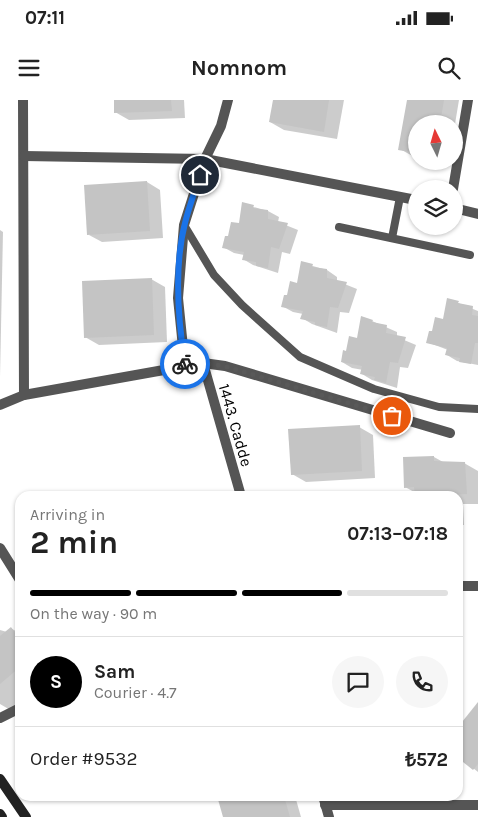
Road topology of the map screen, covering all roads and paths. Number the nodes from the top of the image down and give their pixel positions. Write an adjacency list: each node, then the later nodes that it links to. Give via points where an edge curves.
1 (23, 100): 4 (street)
2 (228, 100): 5 (street, via 221,126)
3 (468, 100): 6 (street)
4 (24, 156): 5 (street); 17 (street)
5 (205, 159): 7 (street); 11 (street)
6 (455, 180)
7 (400, 197): 8 (street); 13 (lane)
8 (408, 198)
9 (463, 210): 10 (street)
10 (478, 214)
11 (184, 225): 16 (street, via 178,298); 19 (lane, via 214,275 300,357 374,390 439,406)
12 (339, 227): 13 (lane)
13 (392, 238): 14 (lane)
14 (470, 255)
15 (203, 363): 16 (street); 20 (street, via 224,366); 21 (street, 1443. Cadde)
16 (186, 367): 17 (street)
17 (24, 395): 18 (street)
18 (0, 405)
19 (478, 409)
20 (450, 433)
21 (240, 491)
22 (0, 548): 23 (street)
23 (15, 572)
24 (463, 586): 25 (street)
25 (478, 586)
26 (15, 710): 27 (street)
27 (0, 718)
28 (0, 779): 30 (main road)
29 (15, 801): 33 (main road)
30 (15, 801)
31 (324, 801): 32 (street); 34 (street)
32 (478, 805)
33 (26, 817)
34 (329, 817)

